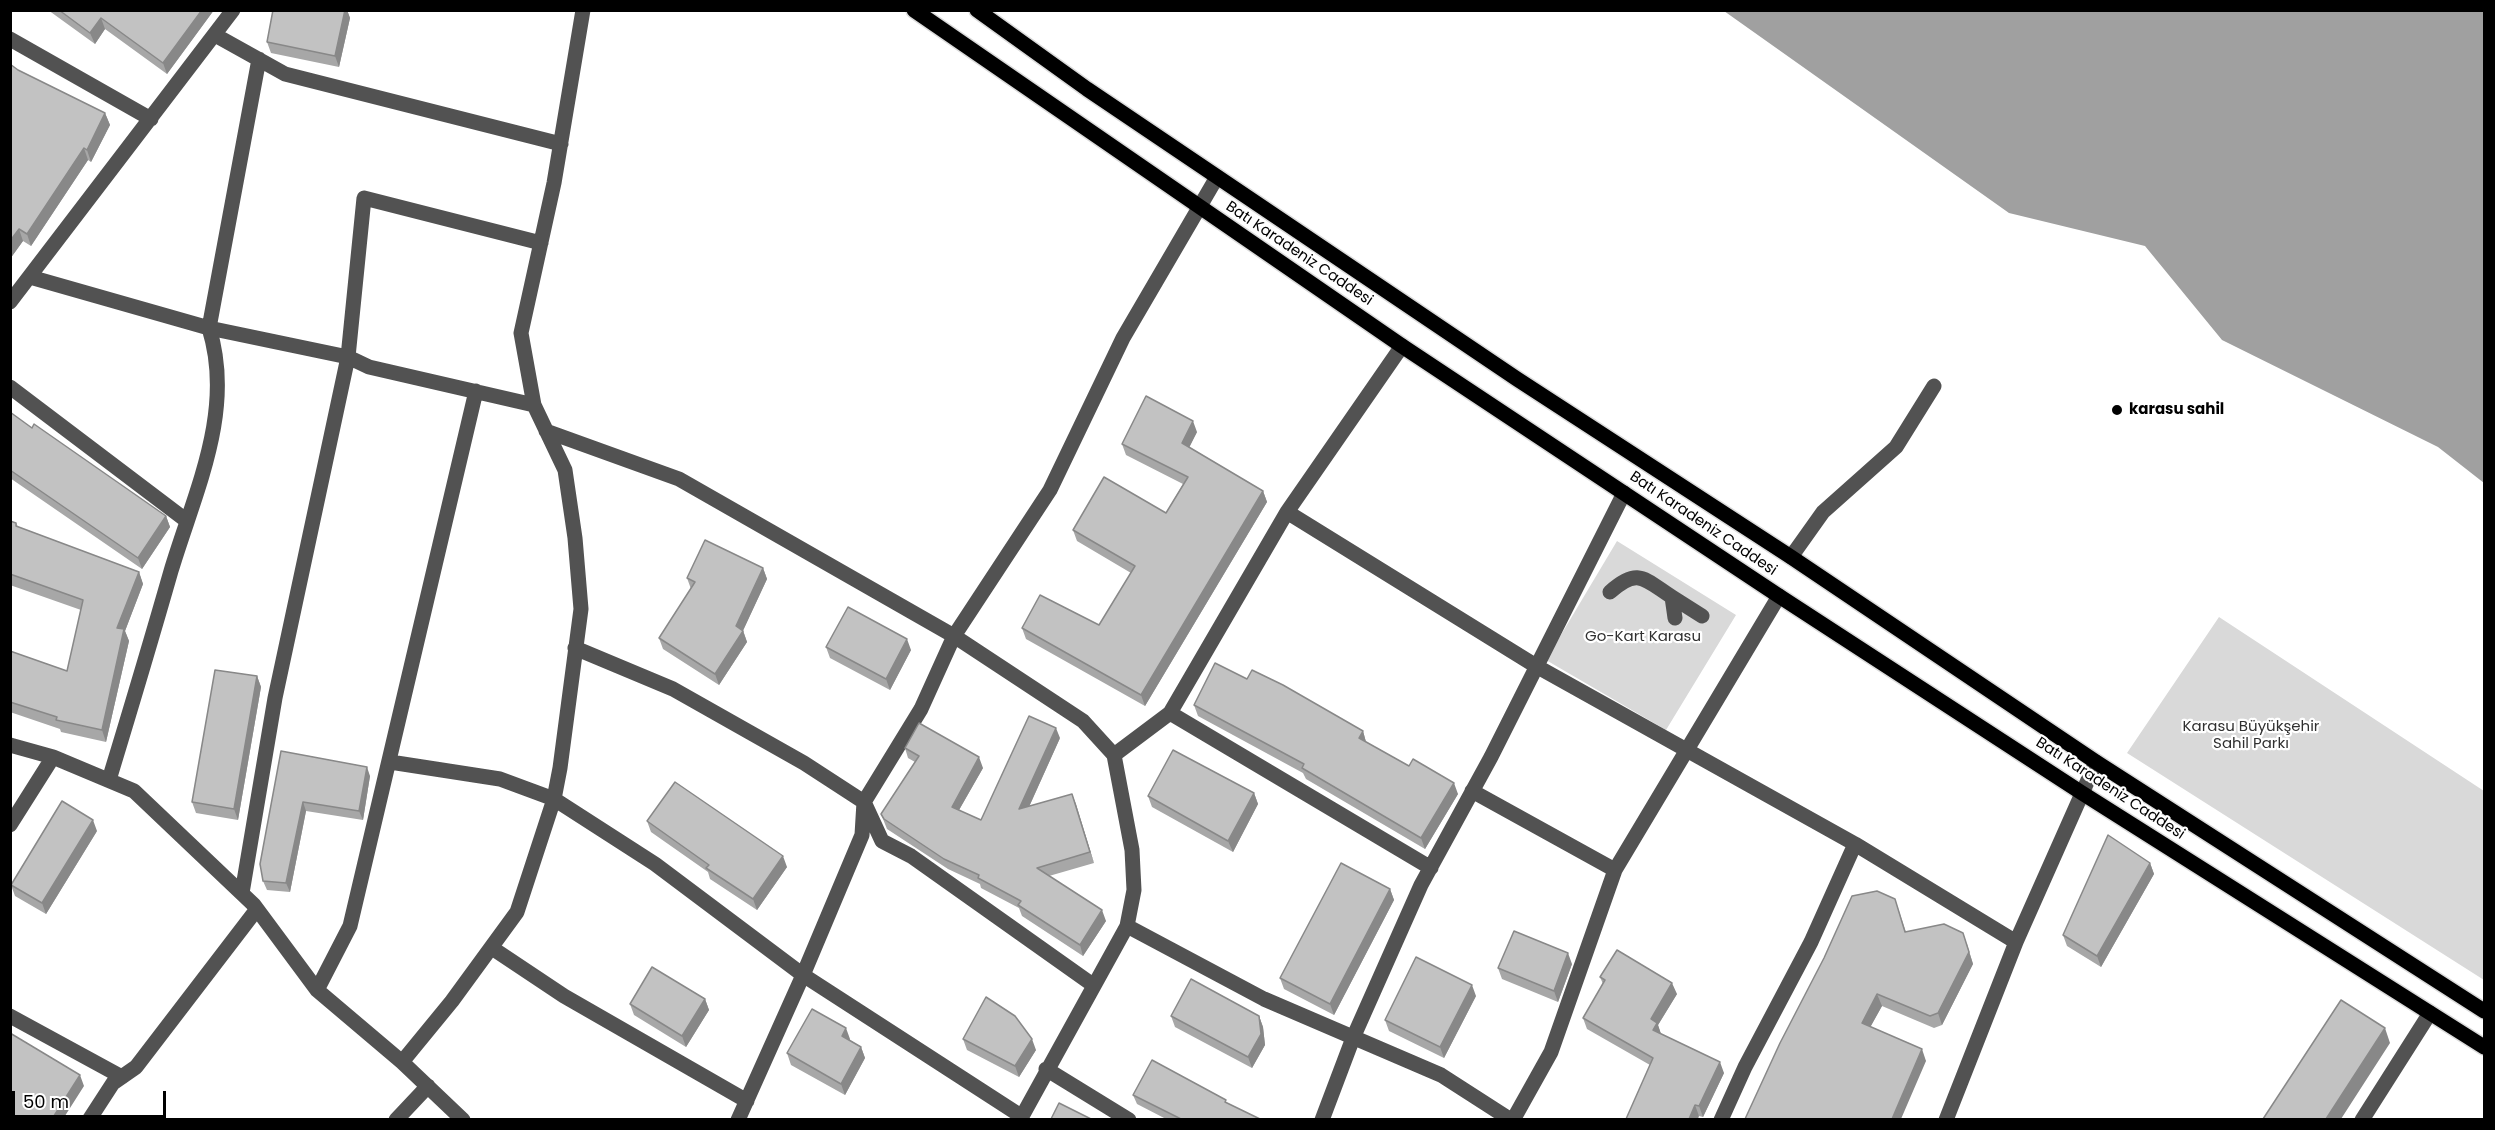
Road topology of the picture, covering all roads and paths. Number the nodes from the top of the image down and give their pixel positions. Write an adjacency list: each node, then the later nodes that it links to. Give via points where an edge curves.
1 (232, 10): 5 (street)
2 (584, 10): 9 (street)
3 (914, 10): 11 (main road, Batı Karadeniz Caddesi)
4 (977, 10): 10 (main road, Batı Karadeniz Caddesi)
5 (215, 35): 7 (street); 8 (street)
6 (10, 39): 8 (street)
7 (259, 59): 9 (street, via 285,74); 15 (street)
8 (151, 119): 13 (street)
9 (561, 144): 12 (street)
10 (1217, 177): 11 (street); 26 (main road, Batı Karadeniz Caddesi, via 1527,386)
11 (1197, 206): 16 (main road, Batı Karadeniz Caddesi); 32 (street, via 1123,338 1050,490)
12 (541, 243): 17 (street, via 364,198); 21 (street, via 521,333)
13 (30, 277): 14 (street); 15 (street)
14 (10, 302)
15 (209, 327): 17 (street); 25 (street, via 216,351 217,400 209,458)
16 (1402, 346): 23 (main road, Batı Karadeniz Caddesi); 24 (street)
17 (348, 357): 20 (street, via 369,368); 51 (street, via 275,698)
18 (1934, 386): 26 (street, via 1896,447 1823,512)
19 (10, 387): 25 (street)
20 (476, 391): 21 (street); 40 (street)
21 (534, 405): 22 (street)
22 (546, 431): 32 (street, via 679,479); 33 (street, via 565,470 575,538 581,609)
23 (1624, 494): 28 (main road, Batı Karadeniz Caddesi); 34 (street)
24 (1287, 512): 34 (street); 35 (street)
25 (187, 521): 42 (street)
26 (1791, 556): 41 (main road, Batı Karadeniz Caddesi)
27 (1610, 592): 29 (street, via 1624,579 1641,577)
28 (1779, 596): 37 (street); 44 (main road, Batı Karadeniz Caddesi)
29 (1672, 597): 30 (street); 31 (street)
30 (1702, 616)
31 (1675, 618)
32 (954, 636): 38 (street, via 1083,721); 46 (street, via 921,709)
33 (576, 648): 45 (street); 46 (street, via 673,689 804,762)
34 (1536, 666): 37 (street); 43 (street)
35 (1170, 713): 38 (street); 49 (street)
36 (10, 745): 39 (street)
37 (1688, 751): 48 (street); 50 (street)
38 (1114, 755): 53 (street, via 1132,850 1134,890)
39 (53, 757): 42 (street); 47 (street)
40 (390, 762): 45 (street, via 500,779); 58 (street, via 350,926)
41 (2096, 762): 44 (street); 59 (main road, Batı Karadeniz Caddesi)
42 (109, 780): 51 (street, via 134,791)
43 (1472, 791): 49 (street); 50 (street)
44 (2082, 793): 54 (street); 60 (main road, Batı Karadeniz Caddesi)
45 (554, 799): 55 (street, via 517,912); 56 (street, via 655,864)
46 (864, 802): 56 (street, via 862,835); 57 (street, via 882,841 911,856)
47 (10, 825)
48 (1855, 844): 54 (street); 77 (street, via 1811,942)
49 (1431, 868): 62 (street)
50 (1615, 870): 76 (street, via 1551,1052)
51 (242, 893): 52 (street)
52 (257, 909): 58 (street); 66 (street, via 136,1067)
53 (1127, 926): 57 (street); 62 (street, via 1264,999)
54 (2016, 942): 78 (street)
55 (492, 948): 64 (street); 68 (street, via 564,996)
56 (803, 975): 68 (street); 69 (street)
57 (1093, 985): 65 (street)
58 (317, 990): 64 (street)
59 (2484, 1011)
60 (2430, 1012): 63 (main road, Batı Karadeniz Caddesi); 79 (street)
61 (10, 1016): 66 (street)
62 (1353, 1038): 75 (street); 76 (street, via 1441,1075)
63 (2484, 1047)
64 (402, 1062): 67 (street)
65 (1046, 1068): 69 (street); 74 (street)
66 (122, 1077): 70 (street, via 113,1083)
67 (428, 1086): 71 (street); 72 (street)
68 (747, 1101): 73 (street)
69 (1021, 1118)
70 (89, 1119)
71 (396, 1119)
72 (463, 1119)
73 (738, 1119)
74 (1129, 1119)
75 (1322, 1119)
76 (1512, 1119)
77 (1721, 1119)
78 (1946, 1119)
79 (2362, 1119)

